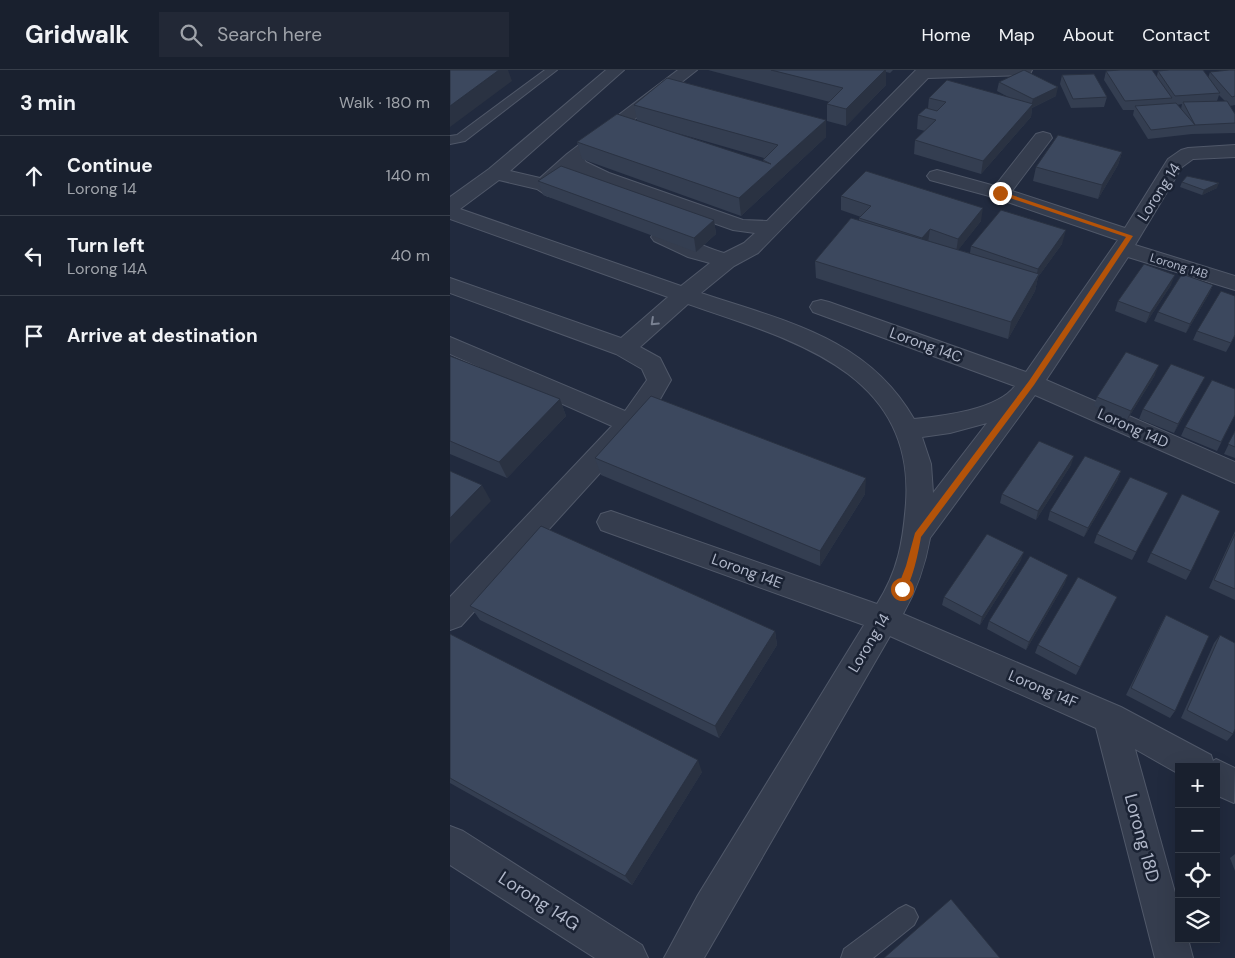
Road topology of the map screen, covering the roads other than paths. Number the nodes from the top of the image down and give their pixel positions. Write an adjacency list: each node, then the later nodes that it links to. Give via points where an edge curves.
1 (552, 70): 7 (lane, via 461,138)
2 (616, 70): 10 (street)
3 (689, 70): 9 (street)
4 (1024, 70): 5 (street)
5 (925, 71): 17 (street)
6 (1043, 138): 13 (street)
7 (450, 140)
8 (1235, 152): 19 (street, Lorong 14, via 1188,154 1175,163)
9 (574, 158): 12 (street); 17 (street, via 579,166 602,177 740,226)
10 (496, 173): 12 (street); 15 (street)
11 (937, 176): 13 (street, Lorong 14B)
12 (544, 185): 14 (street)
13 (1000, 193): 19 (street, Lorong 14B)
14 (574, 200)
15 (450, 206)
16 (450, 212): 23 (street)
17 (772, 228): 20 (street, via 751,248)
18 (644, 230): 20 (street)
19 (1126, 242): 21 (street, Lorong 14B); 27 (street, Lorong 14)
20 (726, 261): 23 (street)
21 (1235, 283)
22 (450, 285): 25 (street)
23 (674, 291): 25 (street); 29 (street, via 765,322 835,352 873,381)
24 (821, 307): 27 (street, Lorong 14C)
25 (615, 344): 28 (street, via 652,364 659,380 650,399)
26 (450, 345): 28 (street)
27 (1025, 392): 29 (street, via 975,419); 30 (street, Lorong 14D); 32 (street, Lorong 14)
28 (630, 423): 33 (street)
29 (906, 430): 32 (street, via 918,464)
30 (1235, 473)
31 (611, 522): 34 (street, Lorong 14E)
32 (918, 536): 34 (street, Lorong 14, via 902,589)
33 (450, 617)
34 (883, 619): 35 (street, Lorong 14F); 39 (street, Lorong 14, via 710,908)
35 (1110, 718): 36 (street, Lorong 14F); 42 (street, Lorong 18D)
36 (1192, 763)
37 (450, 844): 40 (street, Lorong 14G)
38 (906, 917): 41 (lane)
39 (690, 954)
40 (629, 958)
41 (853, 958)
42 (1174, 958)

